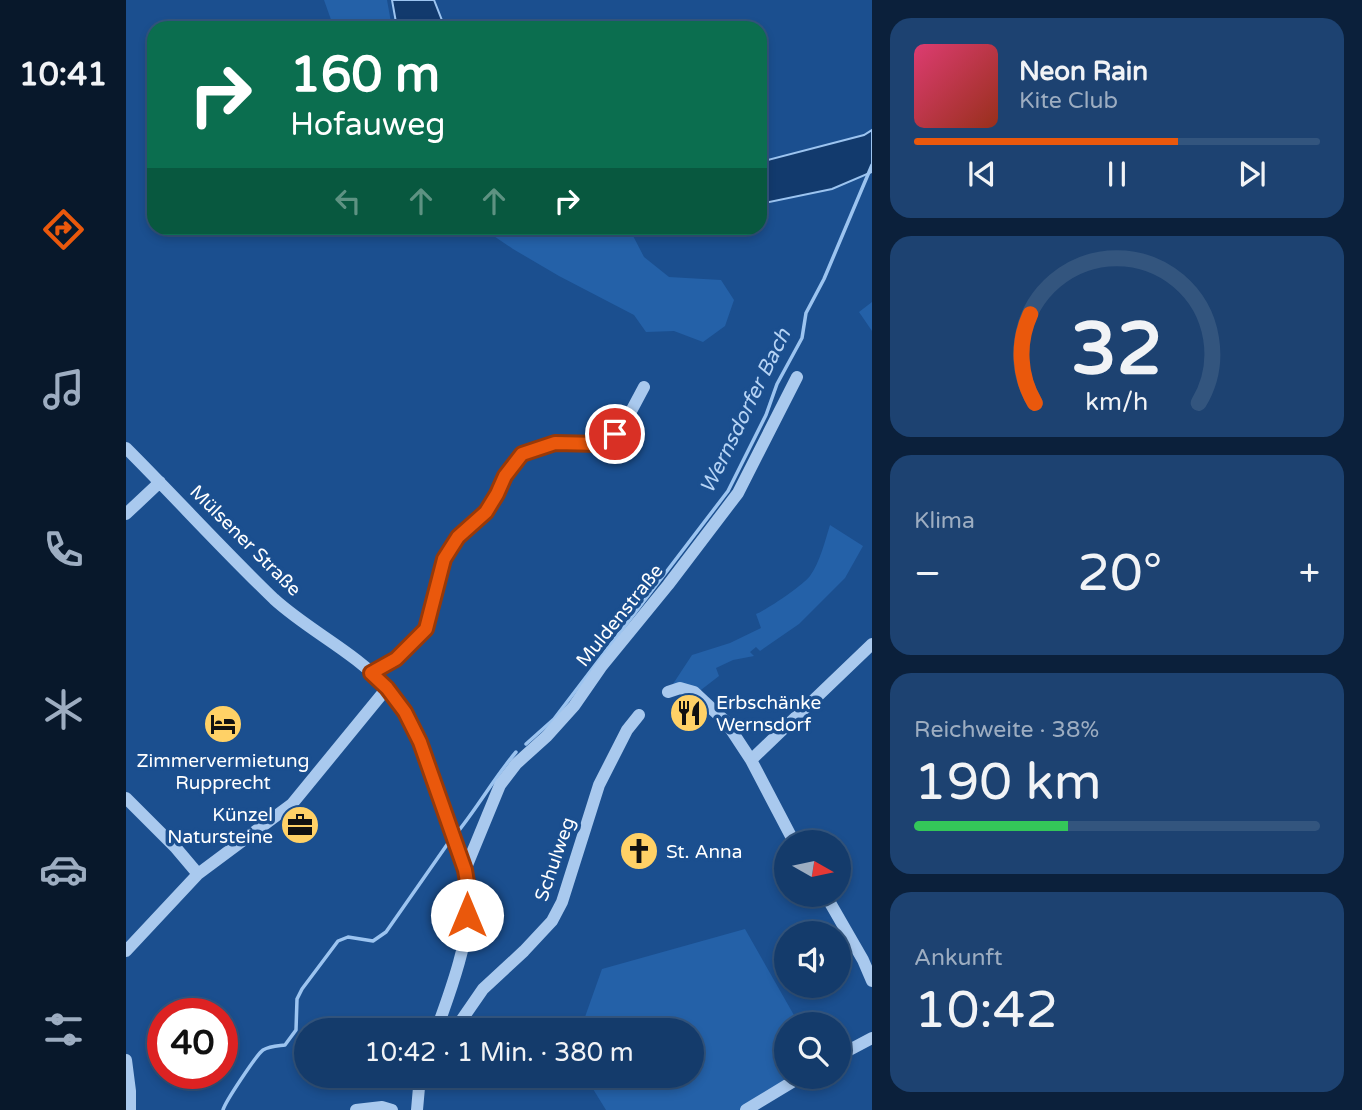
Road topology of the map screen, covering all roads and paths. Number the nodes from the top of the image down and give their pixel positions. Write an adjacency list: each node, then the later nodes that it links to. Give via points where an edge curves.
1 (797, 377): 14 (street, Muldenstraße, via 738,493 574,706 500,785)
2 (645, 387): 7 (street, via 615,434 600,444 555,443 522,454 486,512 458,537 444,559 426,629 396,659)
3 (126, 448): 4 (street, Mülsener Straße)
4 (160, 482): 5 (street); 7 (street, Mülsener Straße, via 276,600)
5 (126, 514)
6 (872, 644): 11 (street)
7 (371, 673): 8 (street, Mülsener Straße)
8 (387, 688): 14 (street, Mülsener Straße, via 420,742); 15 (street, via 292,804)
9 (668, 692): 11 (street, via 680,688 694,692 726,722)
10 (639, 715): 20 (street, Schulweg, via 599,785 552,920 483,989)
11 (751, 761): 13 (street)
12 (126, 798): 15 (street)
13 (788, 830)
14 (465, 870): 19 (street, Mülsener Straße, via 469,894 465,936)
15 (198, 874): 17 (street)
16 (832, 907): 18 (street)
17 (126, 951)
18 (872, 981)
19 (441, 1018)
20 (463, 1018)
21 (872, 1038): 22 (street)
22 (851, 1049)
23 (126, 1060): 26 (street)
24 (419, 1088): 29 (street)
25 (781, 1089): 30 (street)
26 (130, 1110)
27 (356, 1110): 28 (street)
28 (392, 1110)
29 (417, 1110)
30 (746, 1110)

